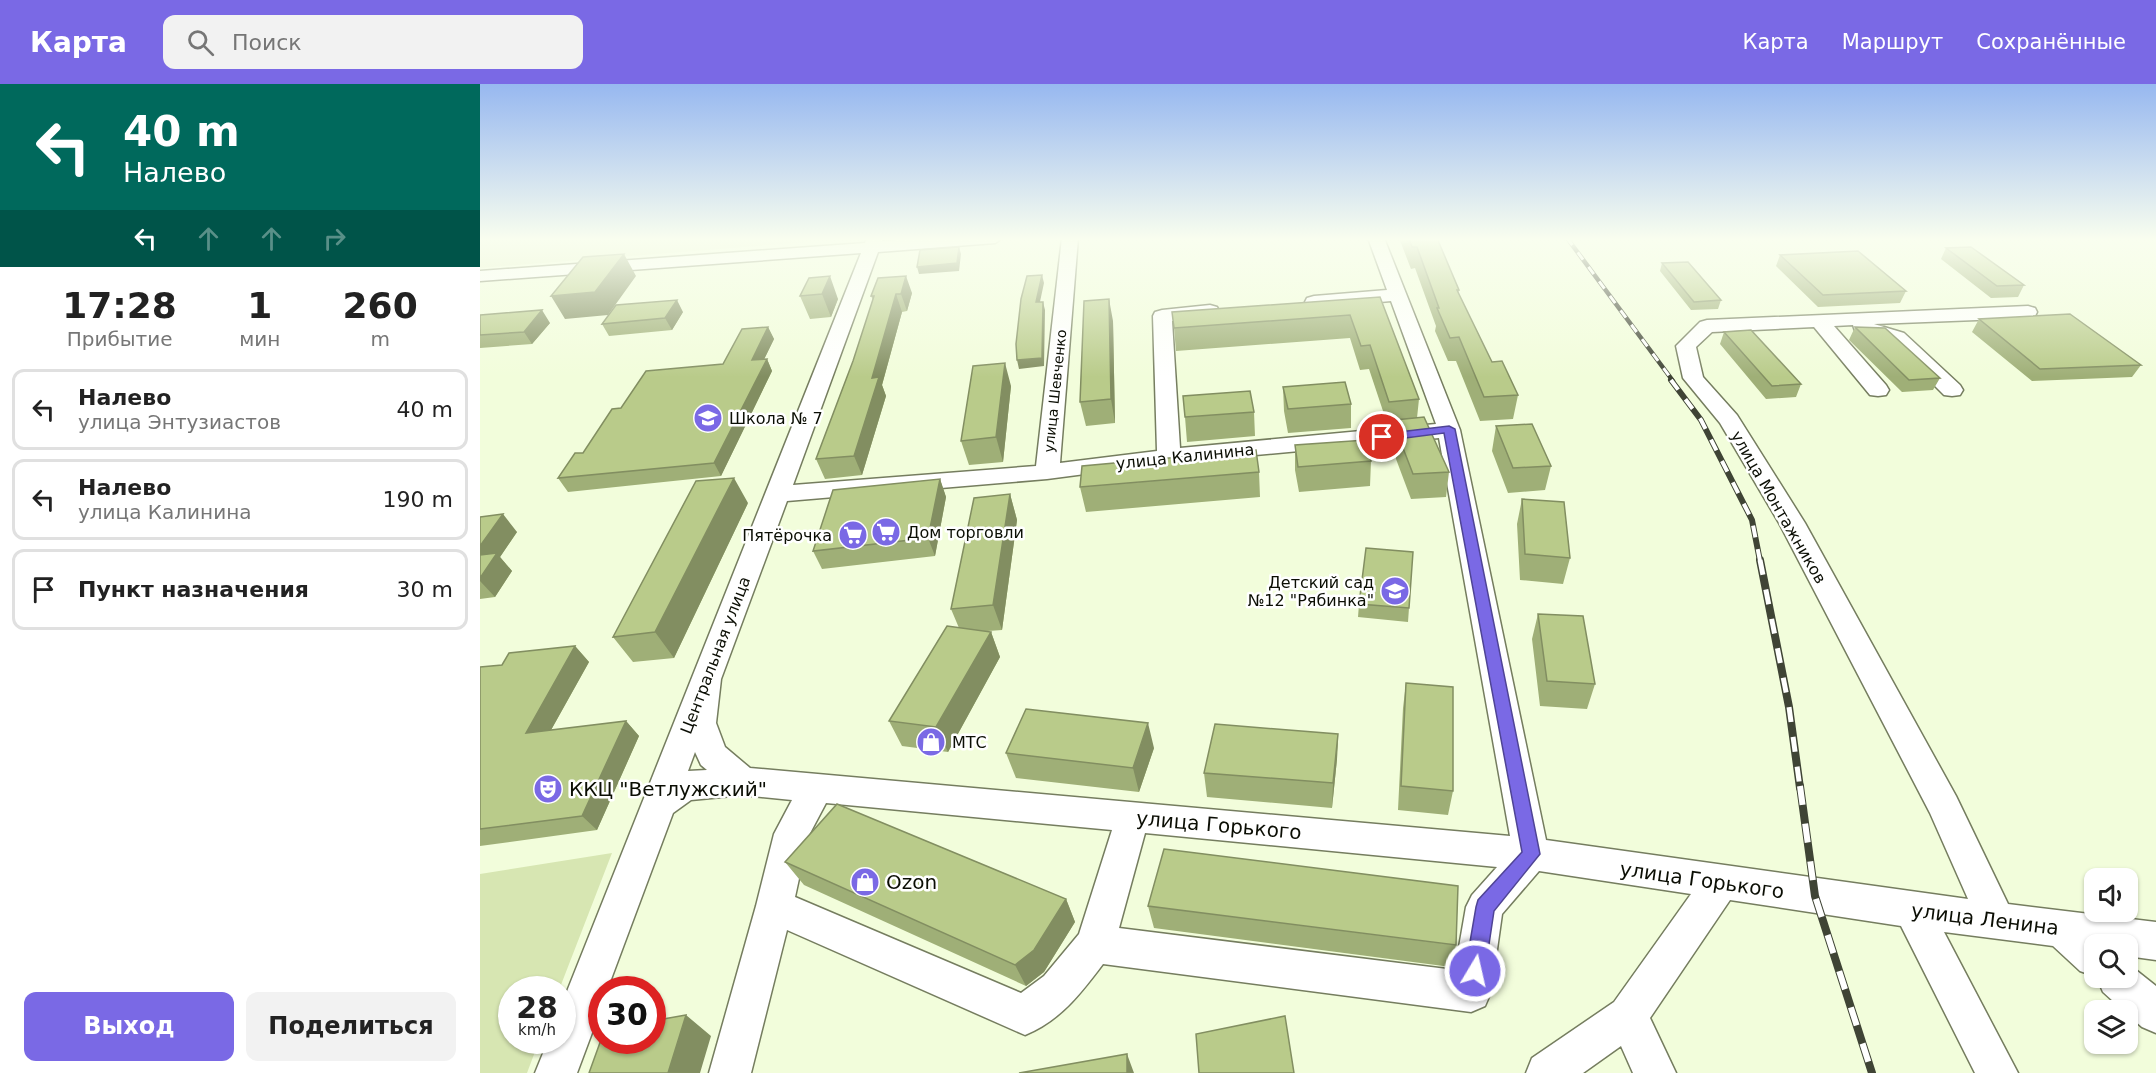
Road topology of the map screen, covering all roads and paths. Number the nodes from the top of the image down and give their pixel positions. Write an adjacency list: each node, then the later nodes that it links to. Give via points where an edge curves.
1 (858, 284): 16 (street, Центральная улица)
2 (1065, 284): 15 (street, улица Шевченко)
3 (1392, 284): 4 (street)
4 (1396, 295): 5 (street); 13 (street)
5 (1291, 304)
6 (1232, 309): 14 (street, via 1162,316)
7 (2028, 312): 8 (street, улица Монтажников)
8 (1915, 317): 9 (street, улица Монтажников); 10 (street)
9 (1830, 321): 10 (street); 11 (street); 27 (street, улица Монтажников, via 1707,326 1686,346 1693,378 1729,420 1792,523 1944,807)
10 (1897, 337): 12 (street)
11 (1878, 390)
12 (1952, 390)
13 (1449, 429): 14 (street, улица Калинина); 22 (street)
14 (1169, 456): 15 (street, улица Калинина)
15 (1047, 472): 16 (street, улица Калинина)
16 (776, 494): 17 (street, Центральная улица)
17 (707, 675): 18 (street, via 700,723 712,754); 20 (street, Центральная улица)
18 (743, 781): 19 (street, улица Горького); 20 (street, улица Горького, via 684,786)
19 (817, 788): 21 (street, улица Горького); 25 (street, via 791,834)
20 (658, 804): 35 (street, Центральная улица)
21 (1133, 817): 22 (street, улица Горького); 30 (street)
22 (1531, 854): 23 (street, улица Горького); 30 (street, via 1485,907 1472,992)
23 (1721, 883): 24 (street, улица Горького); 34 (street)
24 (1815, 896): 26 (street, улица Ленина)
25 (775, 906): 30 (street, via 1025,1015 1058,990); 36 (street)
26 (1912, 910): 27 (street, улица Ленина); 39 (street)
27 (1996, 920): 28 (street, улица Ленина)
28 (2062, 929): 29 (street, улица Ленина); 31 (street)
29 (2156, 941)
30 (1095, 944)
31 (2084, 948)
32 (2128, 988): 33 (street)
33 (2156, 1013)
34 (1628, 1016): 37 (street); 38 (street)
35 (556, 1073)
36 (730, 1073)
37 (1547, 1073)
38 (1655, 1073)
39 (1997, 1073)

